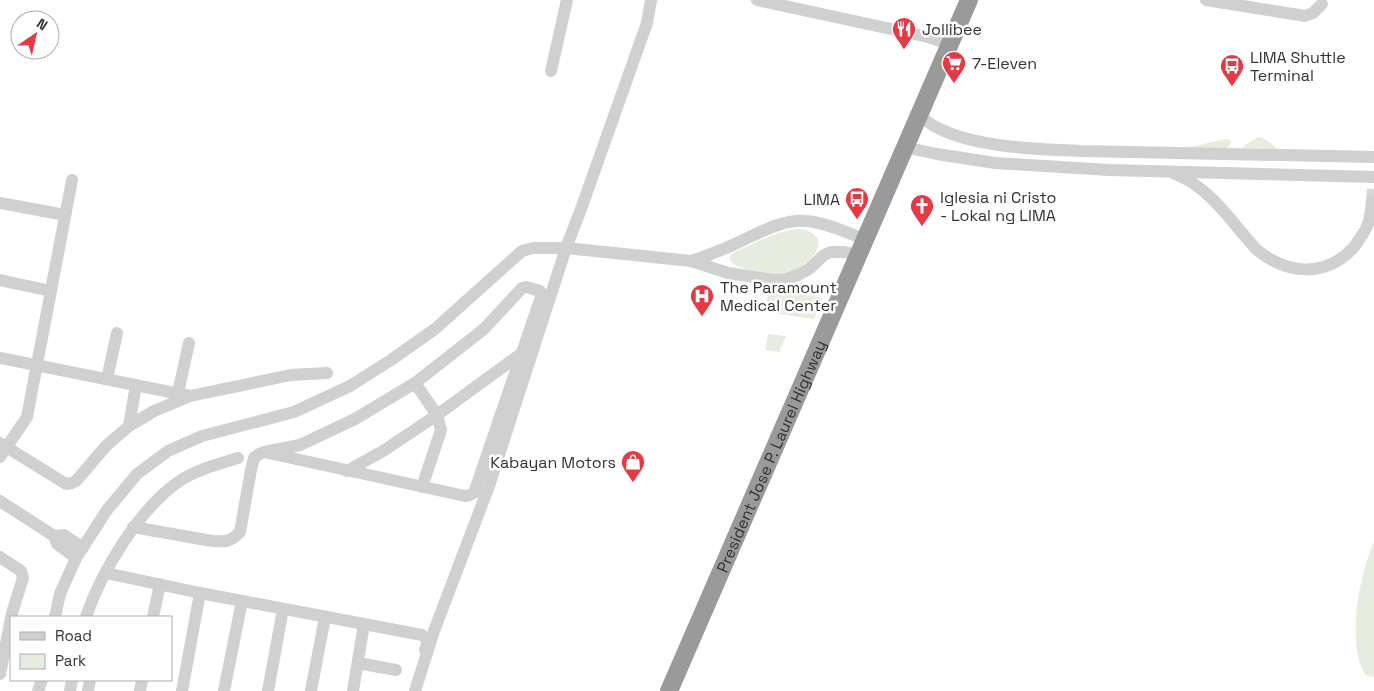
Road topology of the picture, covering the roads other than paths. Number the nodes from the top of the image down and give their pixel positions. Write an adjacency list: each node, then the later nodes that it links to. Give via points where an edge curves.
1 (567, 0): 8 (street)
2 (652, 0): 21 (street, via 647,23)
3 (757, 0): 7 (street)
4 (969, 0): 7 (highway, President Jose P. Laurel Highway)
5 (1206, 0): 6 (street, via 1305,16)
6 (1322, 4)
7 (949, 44): 9 (highway, President Jose P. Laurel Highway)
8 (552, 71)
9 (918, 115): 10 (highway, President Jose P. Laurel Highway); 11 (street, via 934,126 968,139 1034,148)
10 (904, 147): 13 (street, via 995,163); 20 (highway, President Jose P. Laurel Highway)
11 (1110, 151): 12 (street); 13 (street)
12 (1374, 158)
13 (1109, 170): 14 (street)
14 (1163, 172): 15 (street); 17 (street, via 1178,175 1198,187 1263,255 1294,268 1321,267 1349,252 1368,224)
15 (1374, 177)
16 (72, 180): 19 (street)
17 (1372, 200)
18 (0, 203): 19 (street)
19 (66, 215): 25 (street)
20 (865, 239): 22 (highway, President Jose P. Laurel Highway); 23 (street, via 815,222 798,221 778,225)
21 (566, 248): 23 (street); 47 (street, via 522,251 435,328 350,386 294,412 202,436 168,451 137,474 107,510); 70 (street, via 489,486 434,631)
22 (858, 255): 23 (street, via 831,252 804,272 773,280 728,273); 71 (highway, President Jose P. Laurel Highway)
23 (691, 260)
24 (0, 280): 25 (street)
25 (51, 291): 30 (street)
26 (117, 333): 32 (street)
27 (189, 343): 35 (street)
28 (522, 352): 33 (street, via 542,294 526,287 484,329); 36 (street); 44 (street, via 474,493 465,496)
29 (0, 358): 30 (street)
30 (37, 366): 32 (street); 39 (street, via 28,417)
31 (326, 373): 35 (street, via 291,375)
32 (107, 379): 34 (street)
33 (415, 383): 36 (street); 38 (street, via 355,419)
34 (136, 385): 35 (street); 37 (street)
35 (184, 394): 37 (street)
36 (437, 415): 43 (street); 44 (street, via 441,430)
37 (129, 426): 39 (street, via 72,484 66,484)
38 (300, 445): 40 (street); 42 (street)
39 (2, 449)
40 (264, 452): 42 (street); 46 (street, via 254,458 240,532 233,539 212,542)
41 (238, 458): 46 (street, via 182,479 162,494)
42 (302, 461): 43 (street)
43 (347, 471): 44 (street)
44 (422, 487)
45 (0, 501): 47 (street, via 54,536 57,544)
46 (133, 527): 49 (street)
47 (80, 553): 55 (street, via 60,594)
48 (0, 557): 54 (street, via 21,570 23,578)
49 (106, 573): 50 (street); 56 (street)
50 (160, 584): 51 (street); 57 (street)
51 (200, 593): 52 (street); 65 (street)
52 (242, 601): 53 (street); 66 (street)
53 (283, 609): 58 (street); 67 (street)
54 (11, 616)
55 (55, 616)
56 (86, 616)
57 (153, 616)
58 (325, 617): 60 (street); 68 (street)
59 (10, 623): 64 (street)
60 (364, 624): 61 (street); 62 (street, via 422,635 427,644)
61 (358, 663): 63 (street); 69 (street)
62 (420, 664)
63 (396, 670)
64 (0, 674)
65 (182, 691)
66 (224, 691)
67 (268, 691)
68 (311, 691)
69 (353, 691)
70 (415, 691)
71 (669, 691)

